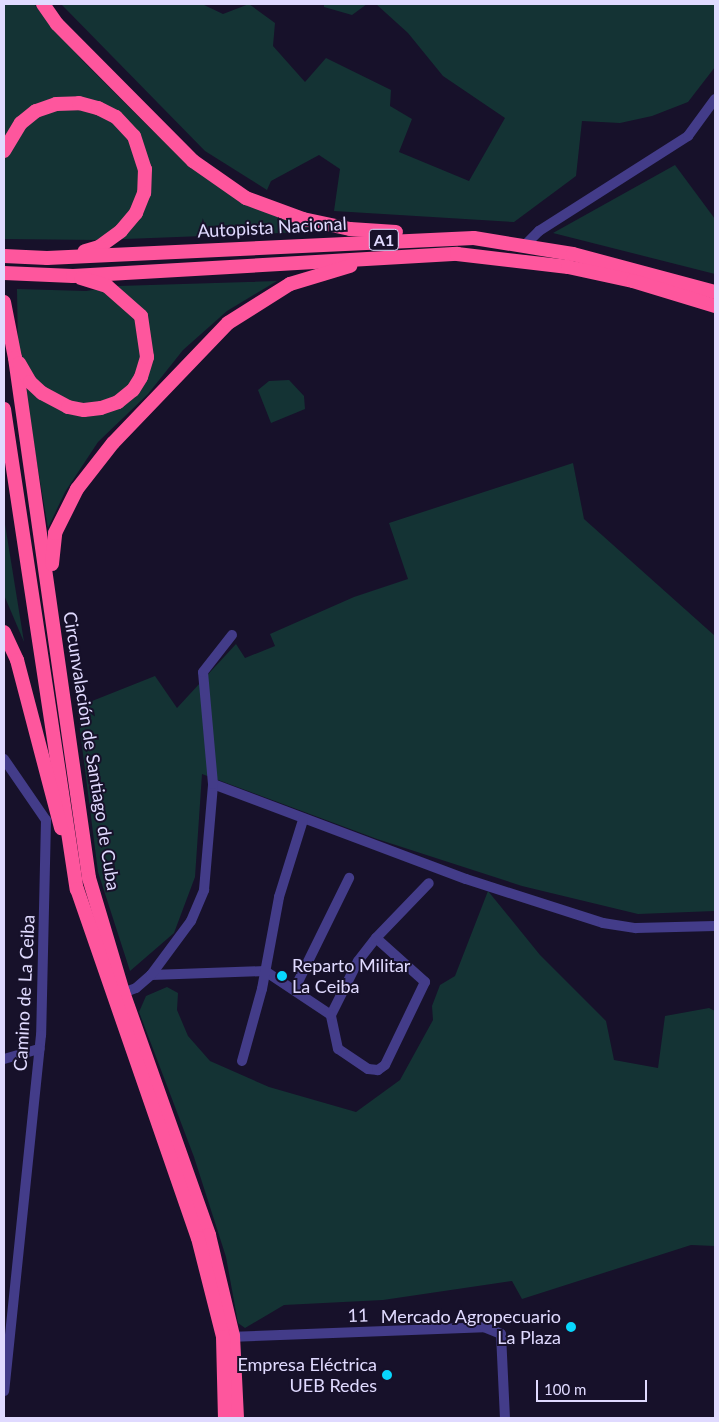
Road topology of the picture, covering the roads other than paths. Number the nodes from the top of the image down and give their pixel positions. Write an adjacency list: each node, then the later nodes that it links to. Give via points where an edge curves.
1 (43, 4): 4 (highway, via 57,24 193,161 246,198 303,219 350,229)
2 (715, 99): 5 (street, via 688,136 539,231)
3 (4, 151): 7 (highway, via 21,123 36,111 56,104 79,103 98,108 116,118 134,136 141,151 145,169 144,193 136,213 121,231 99,246)
4 (474, 238): 5 (highway, Autopista Nacional / A1); 7 (highway, Autopista Nacional / A1)
5 (525, 245): 11 (highway, Autopista Nacional / A1, via 607,262)
6 (4, 256): 7 (highway, Autopista Nacional / A1)
7 (47, 258)
8 (376, 259): 10 (highway, A1); 13 (highway, A1, via 457,254 568,267 633,281); 18 (highway, via 290,284 228,323 113,443 77,489 55,533 51,553)
9 (4, 273): 10 (highway, A1)
10 (73, 276): 14 (highway, via 107,286 141,316 147,357 133,390 118,402 101,408 84,410 68,407 30,382)
11 (715, 292)
12 (4, 306): 14 (highway, Circunvalación de Santiago de Cuba)
13 (715, 306)
14 (15, 358): 18 (highway, Circunvalación de Santiago de Cuba)
15 (4, 410): 26 (highway, Circunvalación de Santiago de Cuba)
16 (4, 632): 22 (highway, via 17,660)
17 (232, 635): 20 (street, via 203,672)
18 (58, 657): 32 (highway, Circunvalación de Santiago de Cuba, via 89,878)
19 (4, 759): 21 (street, Camino de La Ceiba)
20 (212, 784): 23 (street); 30 (street, via 204,890 191,921)
21 (37, 804): 22 (street); 34 (street, Camino de La Ceiba, via 46,820)
22 (58, 818): 26 (highway)
23 (303, 820): 27 (street, via 501,891 603,923 636,928); 29 (street, via 280,897)
24 (349, 878): 31 (street)
25 (429, 883): 28 (street)
26 (77, 889): 32 (highway, Circunvalación de Santiago de Cuba)
27 (715, 926)
28 (376, 938): 33 (street, via 346,979); 33 (street, via 425,982 385,1065 378,1070 368,1069 338,1049)
29 (265, 971): 30 (street); 31 (street); 36 (street)
30 (151, 975): 32 (street, via 136,988)
31 (294, 990): 33 (street)
32 (118, 994): 37 (highway, Circunvalación de Santiago de Cuba, via 209,1235)
33 (331, 1015)
34 (40, 1050): 35 (street); 38 (street, Camino de La Ceiba)
35 (4, 1059)
36 (242, 1061)
37 (228, 1337): 39 (highway); 40 (highway); 41 (street, 11, via 484,1327 501,1334)
38 (4, 1390)
39 (226, 1418)
40 (236, 1418)
41 (505, 1418)

